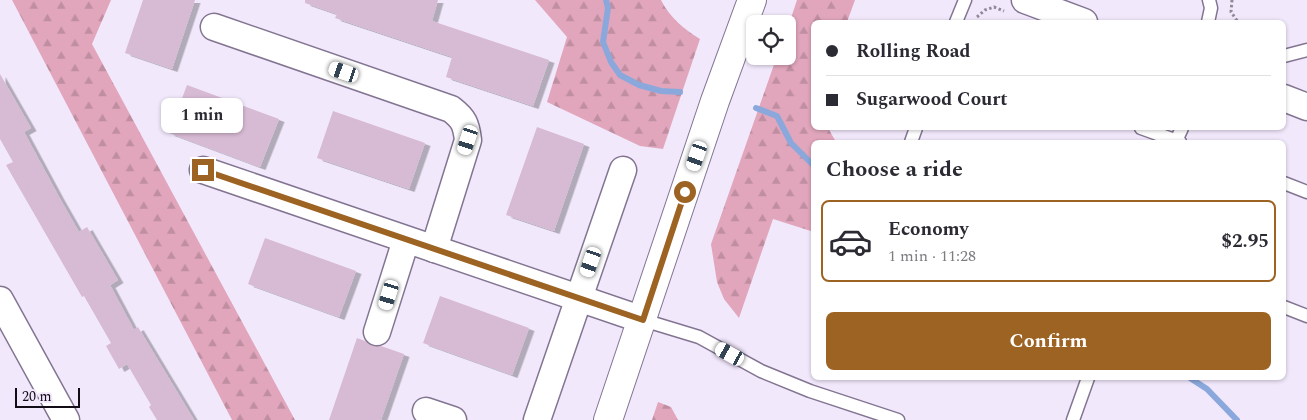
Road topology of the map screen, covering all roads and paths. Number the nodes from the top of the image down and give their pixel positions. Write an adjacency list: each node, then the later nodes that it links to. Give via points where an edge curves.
1 (752, 0): 26 (street)
2 (1208, 0): 7 (lane, via 1211,8)
3 (1232, 0): 8 (path, via 1231,12)
4 (1018, 7): 5 (path, via 994,7 976,18); 6 (street)
5 (960, 12)
6 (1075, 20)
7 (1208, 20)
8 (1237, 20)
9 (214, 26): 21 (street, via 451,109 461,117 467,128 468,140)
10 (1307, 50): 11 (lane)
11 (1286, 55)
12 (1286, 99): 13 (street)
13 (1307, 107)
14 (1146, 130): 15 (lane)
15 (1173, 140)
16 (203, 170): 20 (street)
17 (623, 170): 22 (street)
18 (1286, 184): 19 (lane)
19 (1307, 192)
20 (406, 240): 21 (street); 27 (street)
21 (434, 249): 22 (street)
22 (579, 298): 26 (street); 32 (street)
23 (0, 300): 30 (street)
24 (1286, 308): 25 (lane)
25 (1307, 316)
26 (643, 320): 33 (street); 34 (lane, via 699,337 769,374 810,391)
27 (377, 332)
28 (1087, 380): 35 (lane)
29 (426, 411): 31 (street)
30 (66, 420)
31 (453, 420)
32 (537, 420)
33 (608, 420)
34 (898, 420)
35 (1073, 420)

